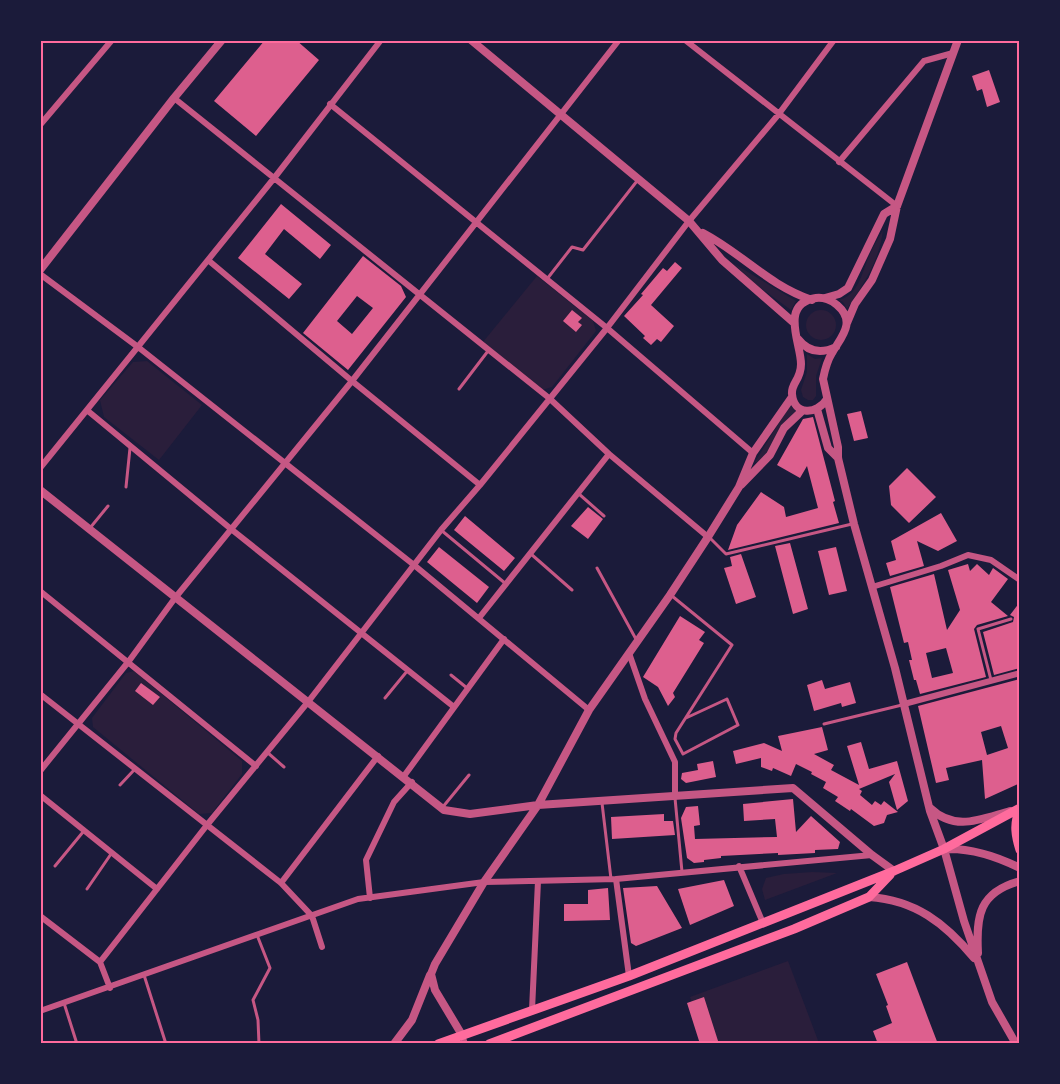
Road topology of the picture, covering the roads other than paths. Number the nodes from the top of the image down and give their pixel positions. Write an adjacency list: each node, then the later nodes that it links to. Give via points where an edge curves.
1 (112, 40): 14 (street)
2 (222, 40): 10 (street)
3 (381, 40): 11 (street)
4 (471, 40): 13 (street)
5 (619, 40): 13 (street)
6 (685, 40): 12 (street)
7 (834, 40): 12 (street)
8 (957, 40): 9 (street)
9 (953, 53): 15 (street, via 924,61); 18 (street)
10 (174, 98): 16 (street); 23 (street)
11 (330, 104): 16 (street); 20 (street)
12 (778, 115): 15 (street); 19 (street)
13 (561, 116): 17 (street); 20 (street)
14 (40, 125)
15 (839, 162): 18 (street)
16 (275, 177): 22 (street); 25 (street)
17 (639, 180): 19 (street); 24 (lane, via 583,250 572,247)
18 (897, 206): 26 (street, via 884,214 848,288); 29 (street, via 890,239)
19 (689, 221): 21 (street); 30 (street)
20 (478, 222): 24 (street); 25 (street)
21 (699, 232): 27 (street, via 722,243 766,278); 28 (street, via 722,260)
22 (208, 260): 33 (street); 35 (street)
23 (40, 272): 33 (street)
24 (547, 279): 30 (street)
25 (420, 293): 34 (street); 35 (street)
26 (824, 298): 27 (street); 29 (street, via 840,307)
27 (812, 300): 28 (street, via 801,306)
28 (794, 322): 31 (street)
29 (847, 322): 32 (street, via 846,332)
30 (607, 328): 38 (street); 44 (street)
31 (798, 339): 32 (street, via 810,350 819,352); 37 (street, via 801,374)
32 (836, 346): 39 (street, via 825,368)
33 (138, 347): 41 (street); 47 (street)
34 (490, 350): 36 (lane); 38 (street)
35 (352, 381): 47 (street); 49 (street)
36 (459, 388)
37 (792, 397): 42 (street); 44 (street)
38 (549, 398): 45 (street); 49 (street)
39 (826, 399): 40 (street); 46 (street)
40 (818, 409): 42 (street); 46 (street, via 828,448)
41 (88, 411): 43 (street); 48 (street)
42 (802, 411): 51 (street, via 784,428 770,455)
43 (130, 446): 50 (lane); 57 (street)
44 (753, 453): 51 (street)
45 (609, 454): 53 (street); 60 (street)
46 (838, 458): 56 (street)
47 (285, 463): 57 (street); 62 (street)
48 (40, 468)
49 (480, 485): 59 (street)
50 (126, 487)
51 (739, 487): 60 (street)
52 (40, 490): 58 (street)
53 (578, 493): 55 (lane); 61 (street)
54 (108, 506): 58 (lane)
55 (604, 516)
56 (854, 524): 60 (lane, via 726,554); 66 (street)
57 (231, 529): 70 (street); 73 (street)
58 (88, 530): 70 (street)
59 (441, 531): 62 (street); 65 (lane)
60 (708, 537): 69 (street)
61 (530, 553): 65 (street); 67 (lane)
62 (414, 565): 71 (street); 73 (street)
63 (597, 568): 75 (lane)
64 (1020, 580): 66 (street, via 991,560 968,555)
65 (506, 584): 71 (street)
66 (872, 587): 86 (street)
67 (572, 590)
68 (40, 591): 77 (street)
69 (670, 595): 75 (street); 89 (lane, via 732,645)
70 (175, 598): 77 (street); 85 (street)
71 (479, 618): 74 (street)
72 (1011, 619): 81 (lane, via 978,629)
73 (362, 633): 78 (street); 85 (street)
74 (504, 639): 82 (street); 88 (street)
75 (637, 641): 76 (street)
76 (629, 652): 88 (street); 103 (street, via 645,699 675,762)
77 (129, 661): 91 (street); 94 (street)
78 (408, 670): 84 (lane); 87 (street)
79 (1020, 673): 81 (street)
80 (451, 675): 82 (lane)
81 (991, 680): 86 (street)
82 (467, 688): 87 (street)
83 (40, 694): 91 (street)
84 (385, 698)
85 (309, 702): 92 (street); 93 (street)
86 (904, 704): 90 (lane); 106 (street)
87 (454, 707): 99 (street)
88 (589, 710): 105 (street)
89 (686, 718): 89 (lane, via 675,739 682,754 738,725 727,699)
90 (824, 724)
91 (79, 725): 96 (street); 97 (street)
92 (267, 752): 94 (street); 95 (lane)
93 (378, 756): 99 (street); 124 (street)
94 (256, 766): 109 (street)
95 (284, 767)
96 (135, 768): 101 (lane); 109 (street)
97 (40, 771)
98 (469, 775): 107 (lane)
99 (404, 776): 100 (street)
100 (412, 782): 107 (street); 128 (street, via 394,802 366,860)
101 (120, 785)
102 (40, 795): 110 (street)
103 (675, 796): 104 (street); 114 (street, via 793,789); 119 (lane)
104 (602, 800): 105 (street); 120 (lane)
105 (538, 805): 107 (street, via 470,814); 123 (street)
106 (929, 807): 108 (street, via 947,820 960,822); 111 (street)
107 (442, 808)
108 (1020, 809): 111 (main road); 112 (main road, via 1015,830)
109 (207, 825): 124 (street); 126 (street)
110 (85, 831): 113 (street); 115 (lane)
111 (944, 849): 117 (street, via 990,855); 118 (main road); 135 (street)
112 (1020, 850)
113 (112, 853): 125 (lane); 126 (street)
114 (872, 855): 116 (street); 118 (street)
115 (55, 866)
116 (739, 866): 119 (street); 131 (street)
117 (1020, 868)
118 (894, 871): 127 (main road); 131 (main road)
119 (682, 872): 120 (street)
120 (613, 879): 121 (street); 138 (street)
121 (538, 881): 123 (street); 141 (street)
122 (1020, 881): 135 (street, via 994,892 978,916)
123 (484, 882): 128 (street); 136 (street)
124 (280, 883): 130 (street)
125 (87, 889)
126 (157, 889): 134 (street)
127 (869, 897): 135 (street, via 907,904 932,916); 149 (main road)
128 (370, 898): 130 (street)
129 (40, 916): 134 (street)
130 (312, 916): 132 (street); 133 (street)
131 (763, 923): 138 (main road)
132 (257, 935): 137 (street); 146 (lane, via 270,968 253,1000)
133 (322, 947)
134 (100, 963): 139 (street)
135 (978, 963): 150 (street)
136 (431, 974): 143 (street, via 441,1002); 147 (street, via 412,1020)
137 (144, 975): 139 (street); 145 (lane)
138 (629, 976): 141 (main road)
139 (110, 988): 140 (street)
140 (64, 1003): 142 (street); 144 (lane)
141 (532, 1010): 143 (main road)
142 (40, 1011)
143 (463, 1039): 148 (main road)
144 (77, 1044)
145 (166, 1044)
146 (260, 1044)
147 (393, 1044)
148 (438, 1044)
149 (489, 1044)
150 (1016, 1044)

